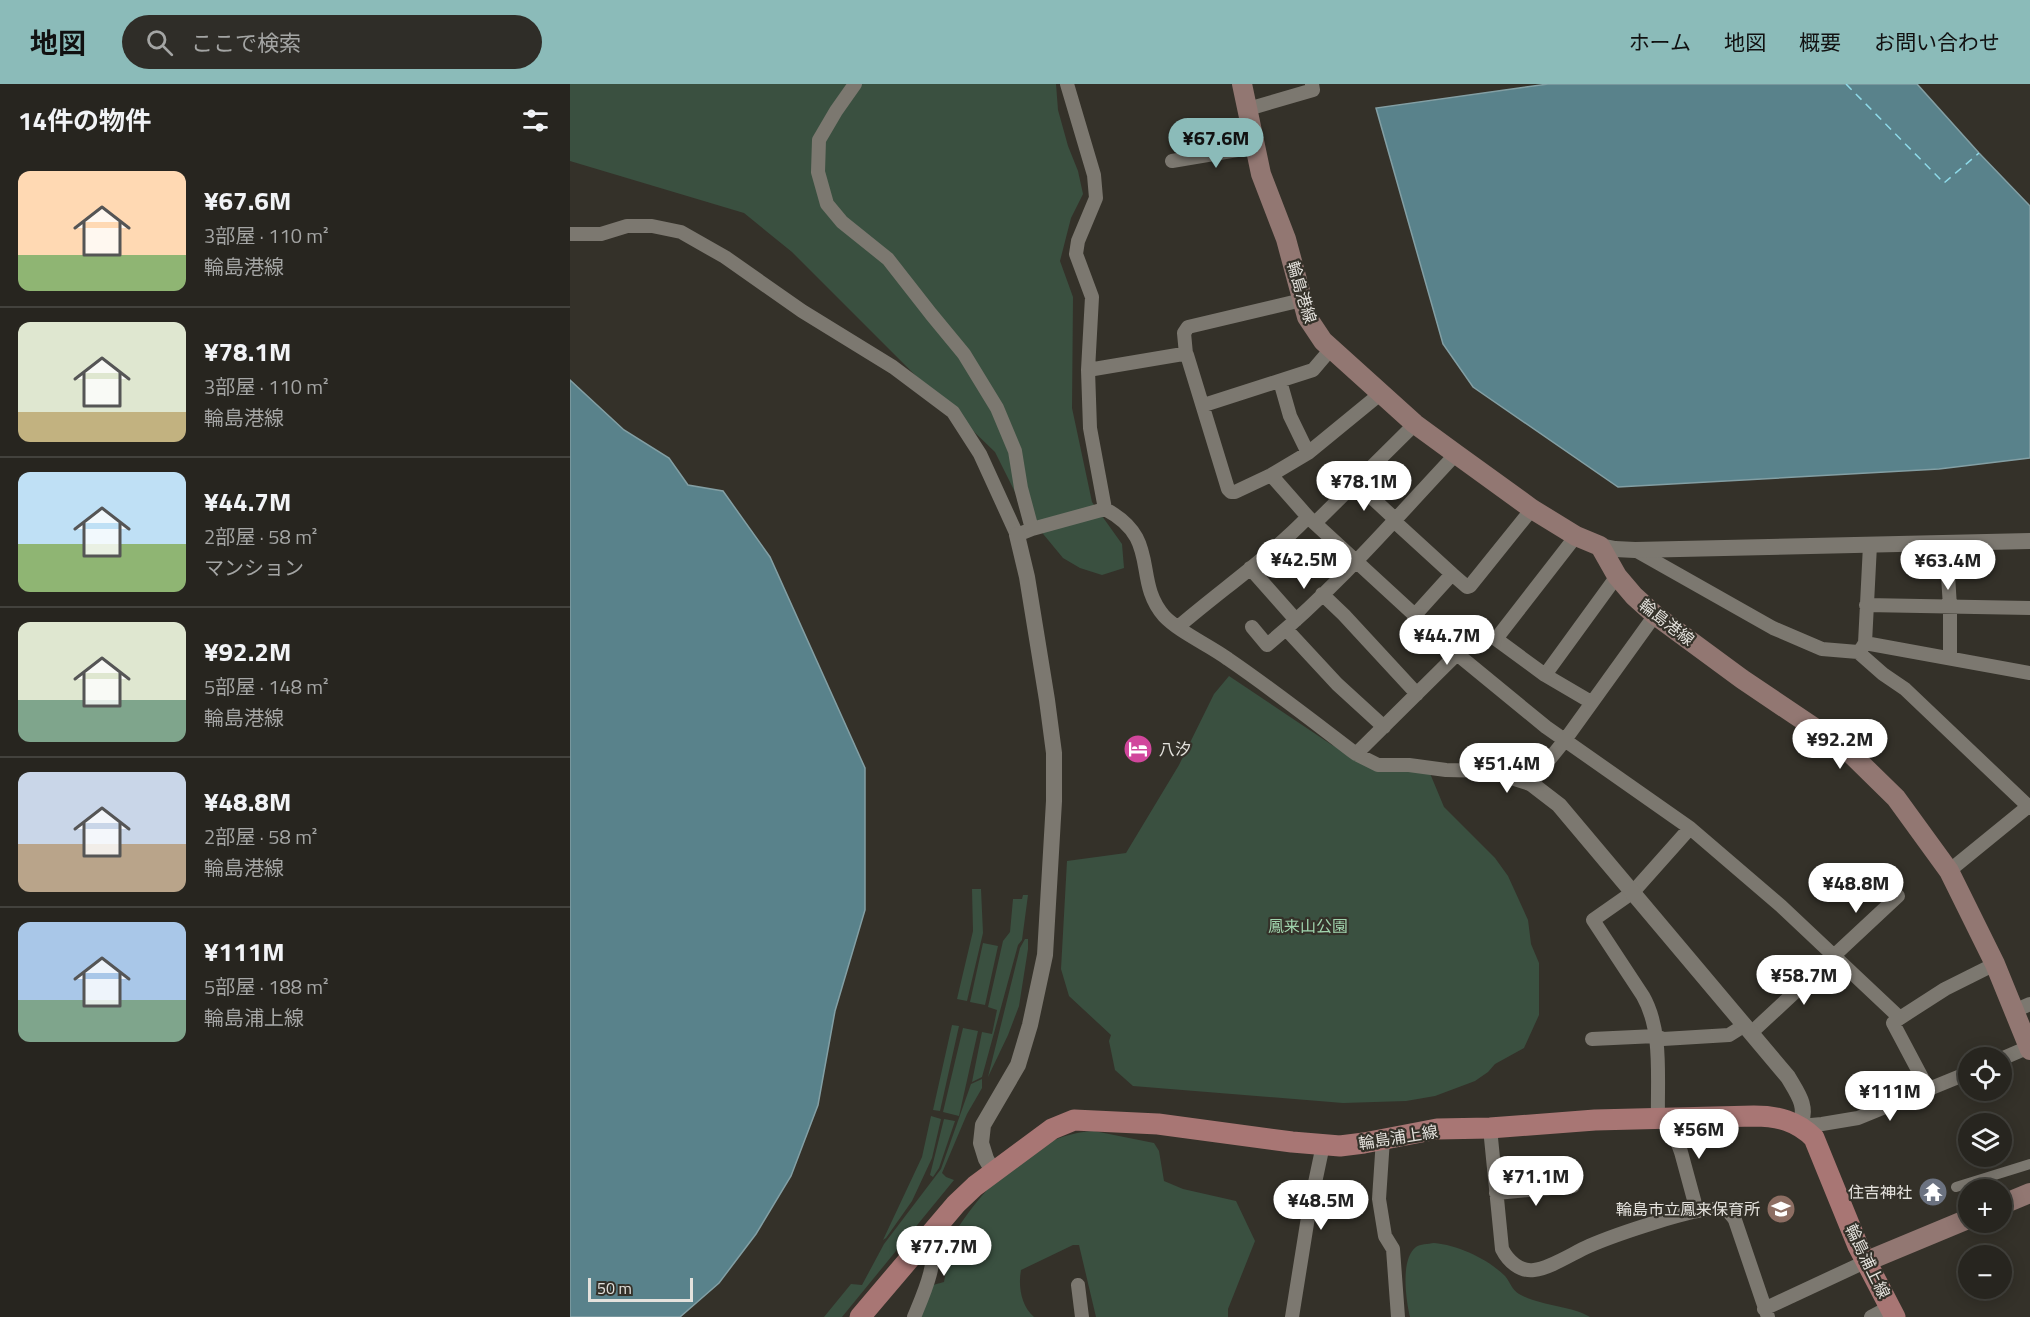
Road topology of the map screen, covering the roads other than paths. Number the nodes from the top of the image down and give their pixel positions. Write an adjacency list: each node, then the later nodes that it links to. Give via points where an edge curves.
1 (855, 84): 25 (street, via 819,140 818,172 827,204 842,222 888,259 964,354 997,408 1014,451)
2 (1067, 84): 12 (street, via 1094,175 1096,198 1076,254 1092,297)
3 (1242, 84): 5 (main road, 輪島港線)
4 (1312, 84): 5 (street, via 1313,90)
5 (1248, 109): 6 (main road, 輪島港線)
6 (1255, 147): 7 (street); 9 (main road, 輪島港線)
7 (1172, 161)
8 (570, 234): 25 (street, via 601,234 627,226 652,226 681,232 725,257 953,412)
9 (1302, 300): 10 (main road, 輪島港線, via 1314,330); 11 (street, via 1188,327 1184,333)
10 (1330, 350): 13 (street, via 1313,370); 14 (main road, 輪島港線)
11 (1186, 354): 12 (street); 15 (street)
12 (1088, 370): 21 (street, via 1090,428)
13 (1280, 381): 15 (street); 17 (street, via 1290,416)
14 (1380, 394): 16 (main road, 輪島港線); 17 (street)
15 (1203, 405): 19 (street, via 1228,489 1235,492)
16 (1416, 424): 18 (main road, 輪島港線); 20 (street)
17 (1308, 453): 19 (street)
18 (1456, 454): 22 (main road, 輪島港線); 24 (street)
19 (1271, 475): 23 (street)
20 (1355, 482): 23 (street); 24 (street)
21 (1105, 509): 25 (street); 43 (street, via 1130,528 1141,546 1153,600)
22 (1532, 509): 26 (main road, 輪島港線); 34 (street, via 1470,586)
23 (1311, 520): 32 (street); 33 (street)
24 (1394, 520): 32 (street); 34 (street)
25 (1024, 532): 78 (street, via 1027,577 1054,753 1054,801 1045,955 1030,1025 1018,1065 983,1125 981,1143)
26 (1576, 536): 30 (main road, 輪島港線); 49 (street, via 1497,638)
27 (2030, 541): 28 (street)
28 (1946, 543): 29 (street); 38 (street)
29 (1870, 545): 31 (street); 37 (street)
30 (1600, 546): 31 (street); 35 (main road, 輪島港線)
31 (1635, 550): 45 (street, via 1773,628 1822,649)
32 (1355, 562): 36 (street); 41 (street)
33 (1250, 568): 42 (street); 43 (street)
34 (1452, 574): 41 (street)
35 (1617, 576): 40 (main road, 輪島港線); 49 (street)
36 (1322, 594): 42 (street); 50 (street)
37 (1866, 605): 38 (street); 45 (street)
38 (1950, 607): 39 (street); 47 (street)
39 (2030, 609)
40 (1654, 615): 51 (street); 58 (main road, 輪島港線, via 1846,749 1896,798)
41 (1414, 616): 46 (street)
42 (1291, 624): 44 (street, via 1267,645); 52 (street, via 1337,684)
43 (1178, 627): 54 (street, via 1229,659)
44 (1252, 627)
45 (1862, 648): 47 (street); 56 (street, via 1883,674 1905,689)
46 (1457, 654): 50 (street); 53 (street)
47 (1950, 658): 48 (street)
48 (2030, 673)
49 (1545, 675): 51 (street)
50 (1417, 694): 52 (street)
51 (1591, 702): 53 (street)
52 (1383, 727): 54 (street)
53 (1565, 740): 55 (street); 57 (street)
54 (1356, 754): 55 (street, via 1378,765 1489,771)
55 (1533, 785): 59 (street, via 1559,805)
56 (2029, 806): 58 (street)
57 (1690, 828): 59 (street); 61 (street)
58 (1949, 871): 62 (main road, 輪島港線)
59 (1633, 892): 65 (street); 66 (street, via 1593,920 1646,1002)
60 (1898, 896): 61 (street)
61 (1835, 956): 64 (street); 65 (street)
62 (1995, 964): 63 (main road, 輪島港線); 64 (street)
63 (2022, 1007): 68 (main road, 輪島港線)
64 (1900, 1018): 71 (street, via 1893,1023)
65 (1748, 1029): 66 (street, via 1729,1035 1663,1039); 73 (street, via 1797,1093 1804,1115)
66 (1656, 1036): 67 (street); 72 (street)
67 (1592, 1039)
68 (2029, 1049): 69 (street)
69 (2012, 1055)
70 (1958, 1077): 71 (street)
71 (1928, 1089): 73 (street, via 1858,1118)
72 (1664, 1119): 73 (main road, 輪島浦上線, via 1774,1116); 74 (main road, 輪島浦上線); 84 (street, via 1680,1152)
73 (1800, 1126): 87 (main road, 輪島浦上線, via 1818,1143)
74 (1490, 1128): 75 (main road, 輪島浦上線, via 1437,1129); 82 (street)
75 (1383, 1139): 76 (main road, 輪島浦上線); 95 (street, via 1379,1199 1385,1236 1393,1249)
76 (1323, 1145): 78 (main road, 輪島浦上線, via 1158,1124 1074,1120 1052,1129); 94 (street, via 1308,1211)
77 (2030, 1164): 80 (street)
78 (993, 1171): 86 (main road, 輪島浦上線, via 956,1204)
79 (1573, 1186): 82 (street)
80 (1956, 1187)
81 (2030, 1193): 83 (main road)
82 (1496, 1194): 84 (street, via 1502,1249 1516,1265 1533,1271 1590,1246)
83 (2012, 1200)
84 (1697, 1211): 90 (street, via 1722,1209 1731,1214)
85 (1958, 1223): 87 (main road)
86 (931, 1234): 91 (main road, 輪島浦上線); 92 (street, via 934,1245 927,1284)
87 (1867, 1261): 89 (main road, 輪島浦上線); 90 (street)
88 (1078, 1285): 93 (street)
89 (1893, 1312): 96 (street)
90 (1766, 1313)
91 (860, 1317)
92 (914, 1317)
93 (1082, 1317)
94 (1292, 1317)
95 (1398, 1317)
96 (1871, 1317)

